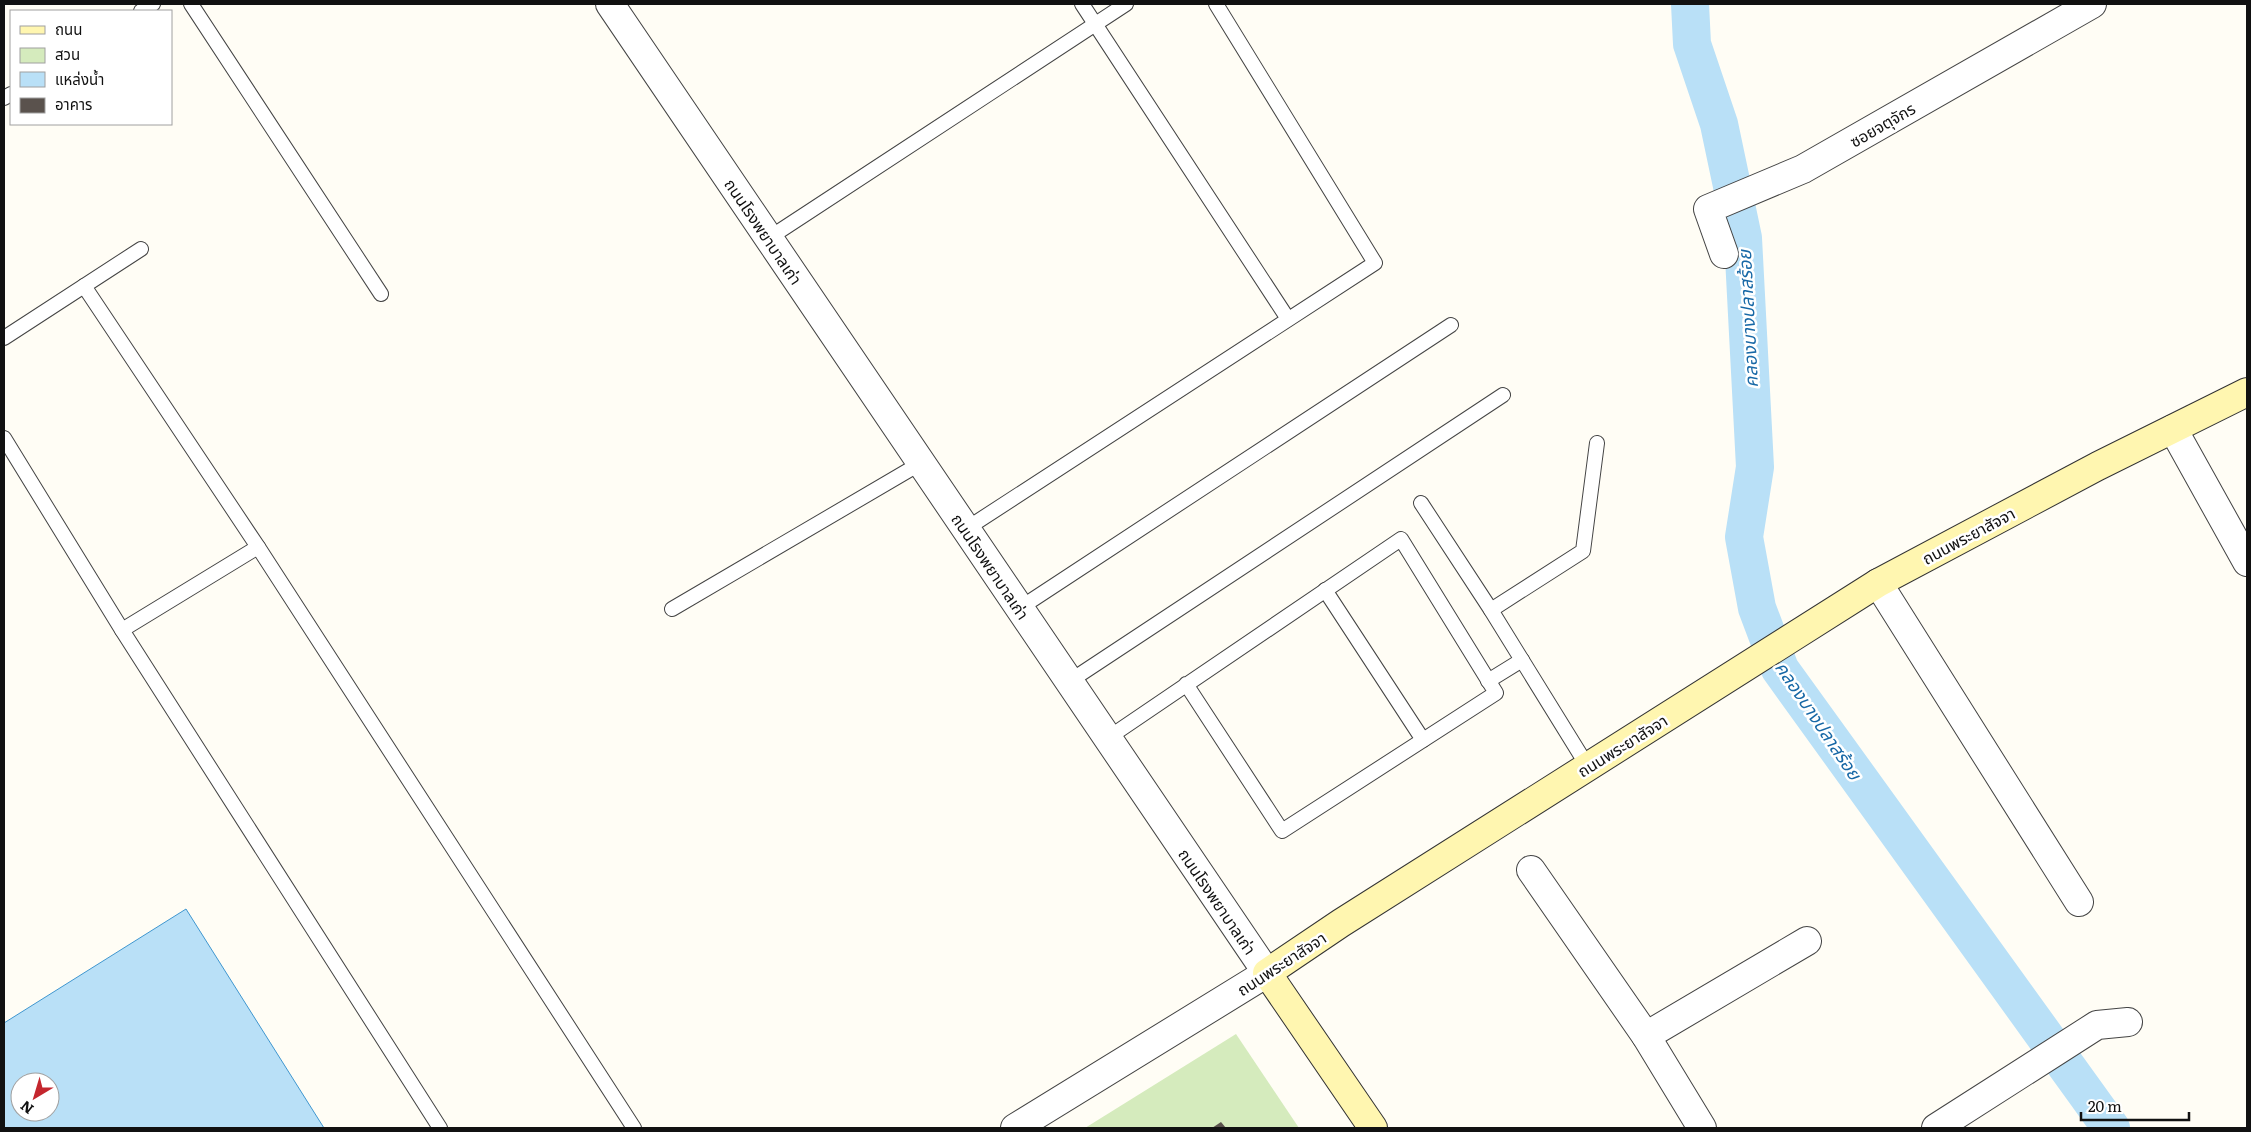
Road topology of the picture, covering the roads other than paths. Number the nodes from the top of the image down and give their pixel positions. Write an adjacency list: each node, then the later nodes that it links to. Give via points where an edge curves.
1 (191, 4): 12 (lane)
2 (610, 4): 8 (street, ถนนโรงพยาบาลเก่า)
3 (1082, 4): 7 (lane)
4 (1126, 4): 7 (lane)
5 (1216, 4): 13 (lane, via 1375,263)
6 (2092, 4): 10 (street, ซอยจตุจักร, via 1803,169 1708,209)
7 (1095, 24): 8 (lane); 13 (lane)
8 (769, 238): 21 (street, ถนนโรงพยาบาลเก่า)
9 (141, 249): 11 (lane)
10 (1724, 254)
11 (84, 286): 15 (lane); 24 (lane)
12 (381, 294)
13 (1288, 319): 23 (lane)
14 (1451, 325): 28 (lane)
15 (4, 338)
16 (2247, 392): 18 (main road, ถนนพระยาสัจจา)
17 (1503, 395): 33 (lane)
18 (2172, 429): 25 (street); 26 (main road, ถนนพระยาสัจจา)
19 (4, 438): 31 (lane)
20 (1597, 443): 30 (lane, via 1583,551)
21 (921, 463): 23 (street, ถนนโรงพยาบาลเก่า); 29 (lane)
22 (1421, 503): 30 (lane)
23 (966, 529): 28 (street, ถนนโรงพยาบาลเก่า)
24 (258, 547): 31 (lane); 47 (lane)
25 (2247, 562)
26 (1878, 583): 38 (main road, ถนนพระยาสัจจา); 40 (street)
27 (1325, 590): 34 (lane, via 1401,539); 35 (lane); 37 (lane)
28 (1020, 608): 33 (street, ถนนโรงพยาบาลเก่า)
29 (672, 609)
30 (1491, 610): 32 (lane)
31 (122, 630): 46 (lane)
32 (1522, 660): 34 (lane); 38 (lane)
33 (1070, 681): 36 (street, ถนนโรงพยาบาลเก่า)
34 (1488, 681): 37 (lane, via 1496,693)
35 (1186, 684): 36 (lane); 37 (lane, via 1282,831)
36 (1108, 738): 42 (street, ถนนโรงพยาบาลเก่า)
37 (1423, 740)
38 (1588, 767): 42 (main road, ถนนพระยาสัจจา)
39 (1531, 870): 44 (street)
40 (2079, 902)
41 (1807, 941): 44 (street)
42 (1267, 973): 48 (street, ถนนพระยาสัจจา); 49 (main road, ถนนโรงพยาบาลเก่า)
43 (2128, 1022): 45 (street, via 2097,1025)
44 (1646, 1036): 50 (street)
45 (1946, 1125)
46 (440, 1128)
47 (634, 1128)
48 (1015, 1128)
49 (1372, 1128)
50 (1702, 1128)

